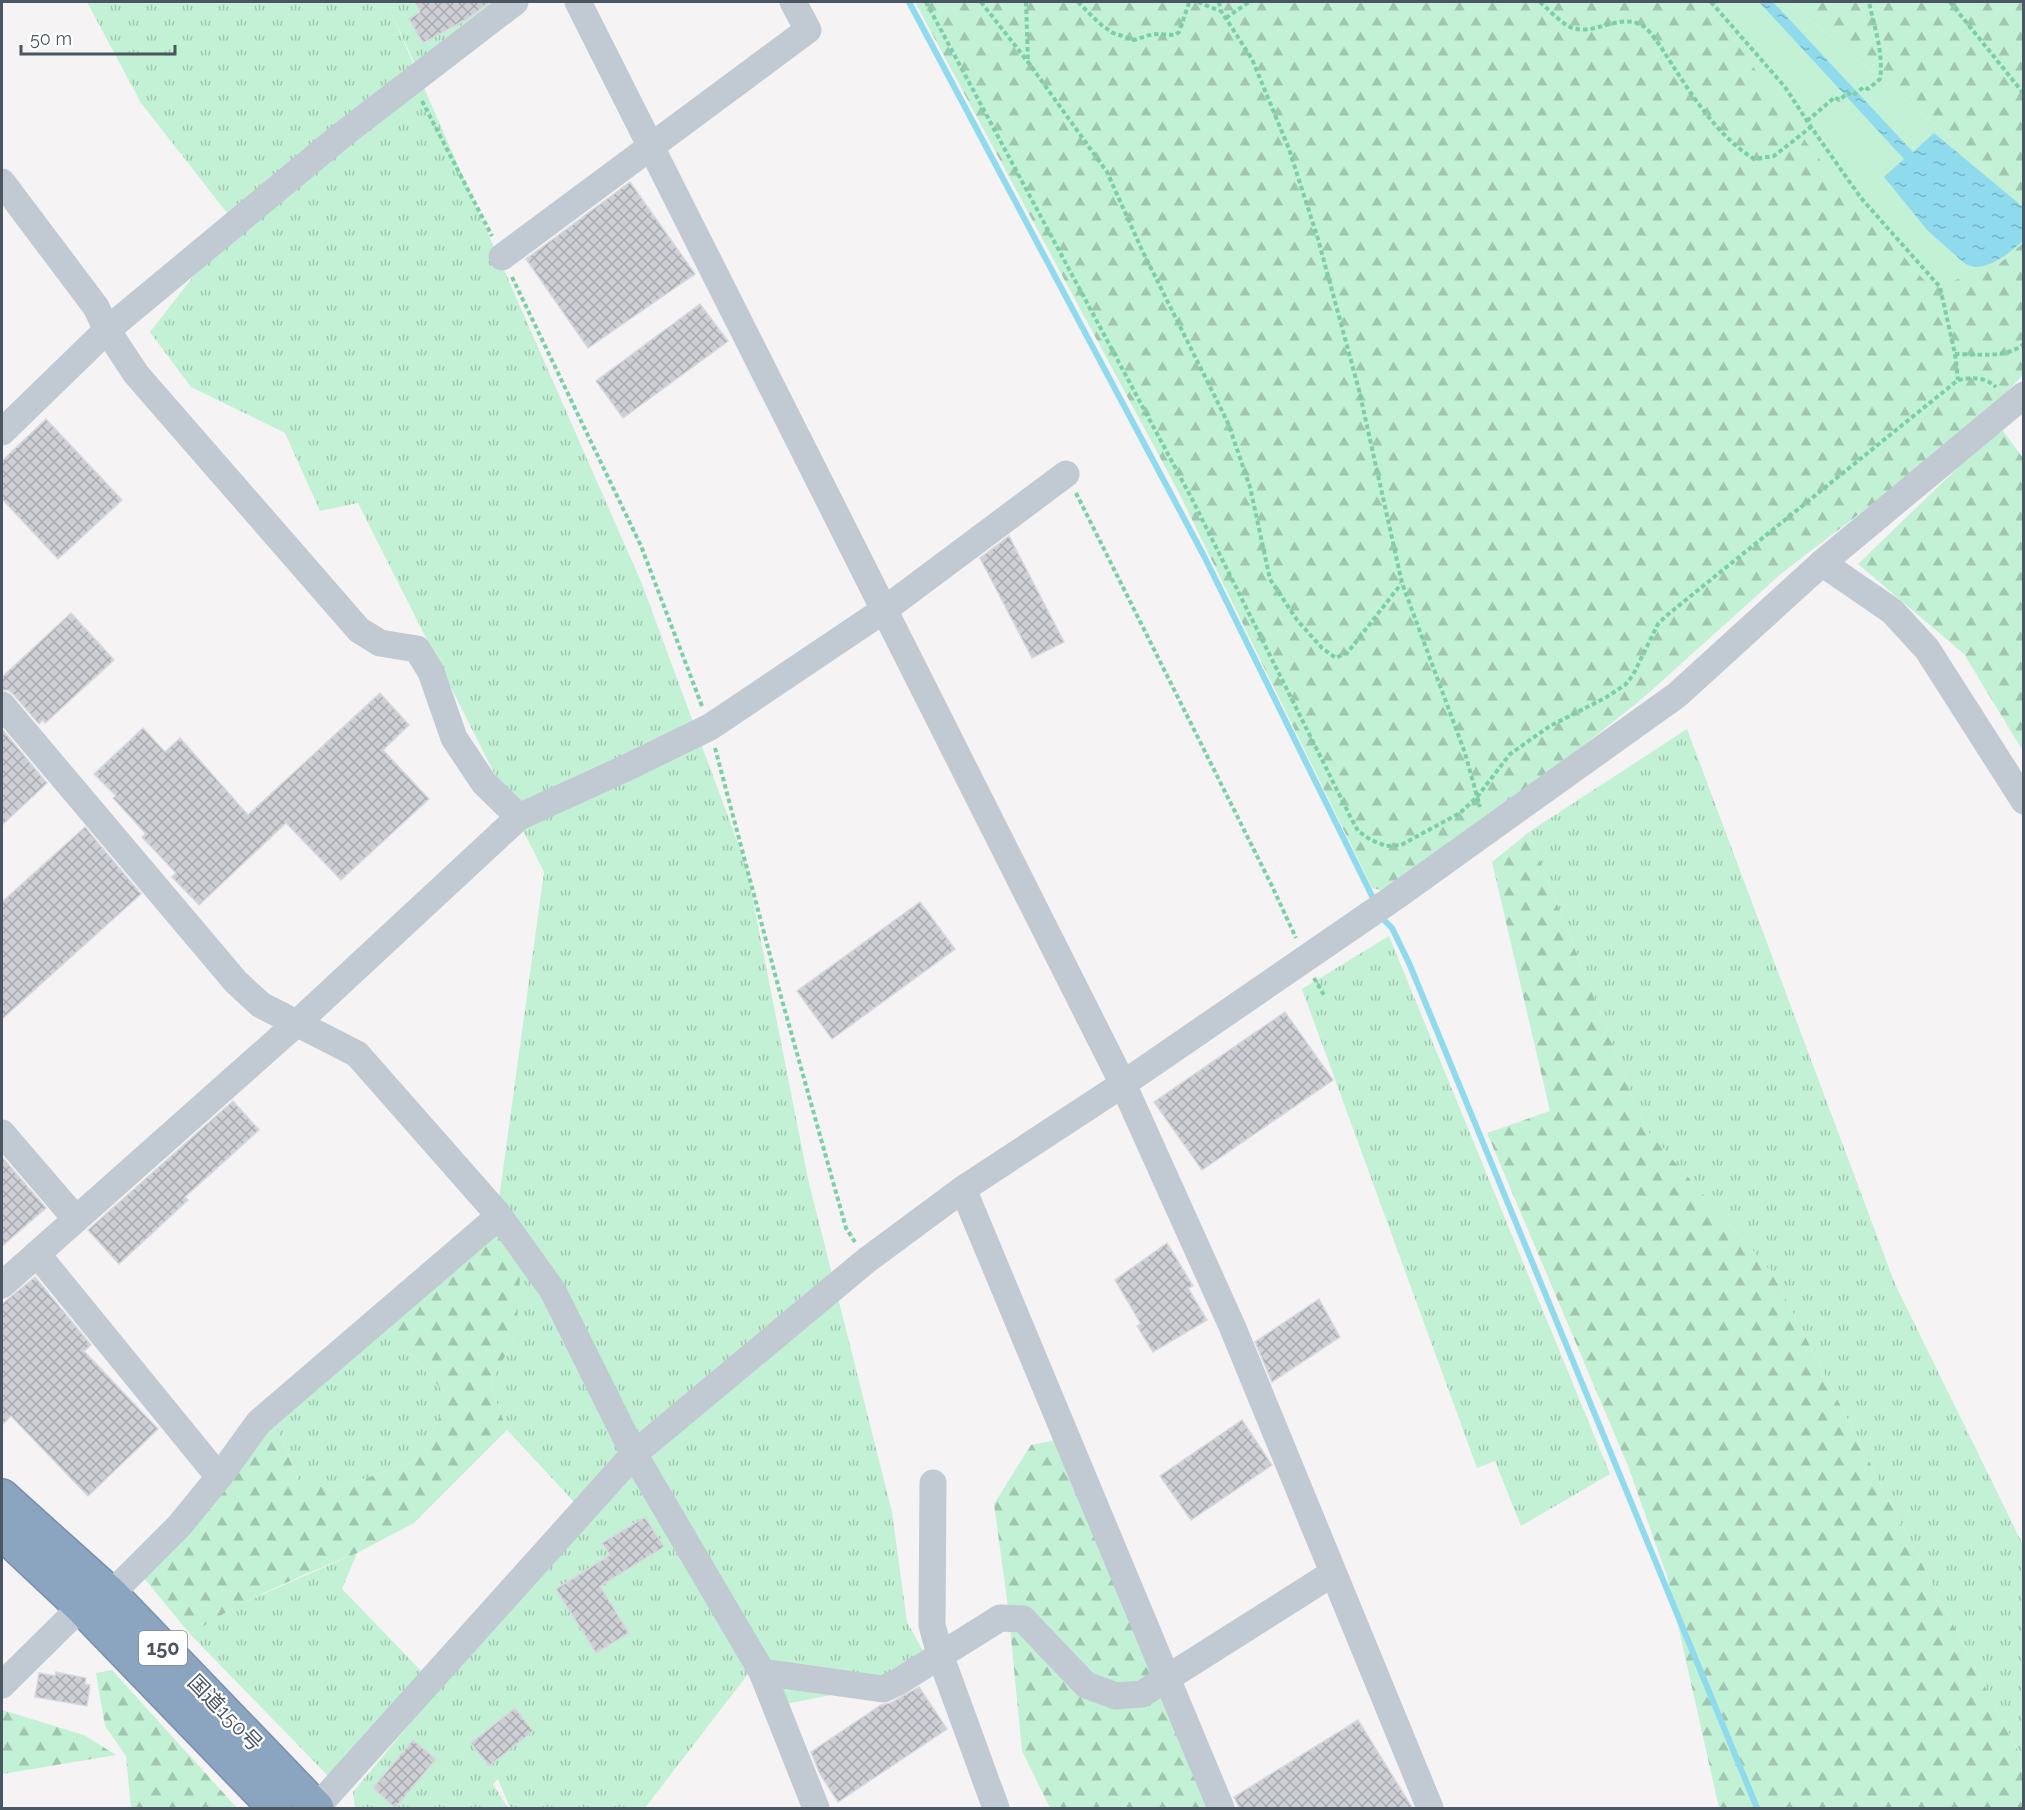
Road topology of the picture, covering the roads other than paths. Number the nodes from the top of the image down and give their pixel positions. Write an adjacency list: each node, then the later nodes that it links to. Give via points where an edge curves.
1 (514, 2): 7 (street, via 342,135)
2 (578, 2): 4 (street)
3 (793, 2): 4 (street, via 808,30)
4 (651, 146): 6 (street); 12 (street)
5 (2, 182): 7 (street, via 96,307)
6 (502, 257)
7 (107, 330): 9 (street); 15 (street, via 136,374 358,630 380,643 417,649 430,672 454,738 484,783)
8 (2018, 400): 11 (street)
9 (2, 432)
10 (1066, 474): 12 (street)
11 (1822, 563): 14 (street, via 1892,611 1927,649); 17 (street, via 1677,695 1398,895)
12 (884, 610): 15 (street, via 710,728); 17 (street)
13 (2, 705): 16 (street, via 237,982 261,1005)
14 (2024, 801)
15 (519, 817): 16 (street)
16 (297, 1023): 20 (street, via 357,1054); 21 (street)
17 (1123, 1084): 19 (street); 29 (street, via 1232,1326)
18 (2, 1133): 21 (street)
19 (963, 1189): 24 (street, via 867,1260); 34 (street)
20 (497, 1213): 24 (street, via 553,1290); 25 (street, via 491,1223 259,1422)
21 (76, 1219): 22 (street)
22 (37, 1254): 23 (street); 25 (street)
23 (2, 1285)
24 (634, 1455): 33 (street); 36 (street)
25 (219, 1477): 30 (street, via 179,1526)
26 (933, 1483): 32 (street, via 932,1625)
27 (2, 1496): 30 (highway, 国道150号 / 150)
28 (2, 1533): 31 (highway, 国道150号 / 150)
29 (1333, 1573): 34 (street); 41 (street)
30 (111, 1594): 36 (highway, 国道150号 / 150)
31 (81, 1607): 35 (street); 37 (highway, 国道150号 / 150)
32 (940, 1655): 33 (street, via 883,1689); 34 (street, via 1000,1618 1023,1619 1086,1685 1116,1696 1142,1694); 39 (street)
33 (762, 1672): 38 (street)
34 (1167, 1678): 40 (street)
35 (2, 1684)
36 (316, 1808)
37 (275, 1809)
38 (816, 1809)
39 (996, 1809)
40 (1221, 1809)
41 (1430, 1809)

